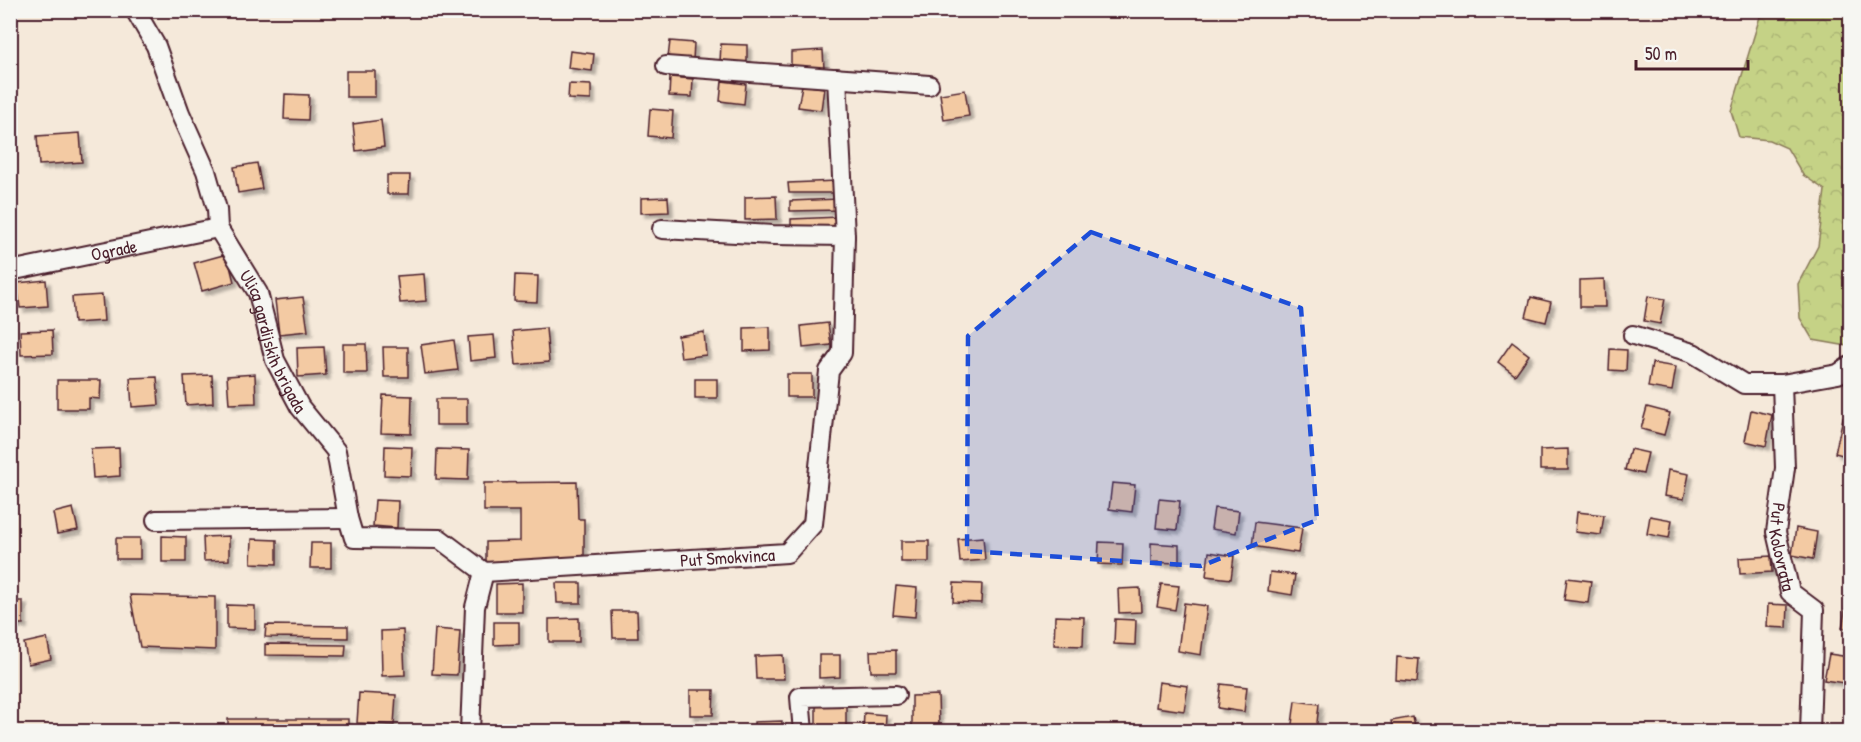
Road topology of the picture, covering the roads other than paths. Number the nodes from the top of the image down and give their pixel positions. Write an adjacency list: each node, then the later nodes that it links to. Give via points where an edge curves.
1 (135, 10): 5 (street, Ulica gardijskih brigada, via 156,46 206,171)
2 (666, 66): 3 (street)
3 (837, 78): 4 (street); 7 (street, Put Smokvinca)
4 (929, 85)
5 (218, 228): 8 (street, Ograde); 12 (street, Ulica gardijskih brigada, via 258,293 275,360 300,407 336,451)
6 (662, 229): 7 (street)
7 (845, 236): 14 (street, Put Smokvinca, via 842,353 830,371 813,524 787,553)
8 (10, 270)
9 (1633, 336): 11 (street, via 1693,353 1744,384)
10 (1851, 366): 11 (street, via 1838,374)
11 (1782, 384): 18 (street, Put Kolovrata, via 1785,468 1776,532 1790,592 1814,610)
12 (348, 518): 13 (street); 14 (street, Ulica gardijskih brigada, via 354,538 440,539)
13 (156, 520)
14 (484, 572): 16 (street, via 475,607)
15 (896, 695): 17 (street, via 800,697)
16 (470, 732)
17 (803, 732)
18 (1810, 732)

